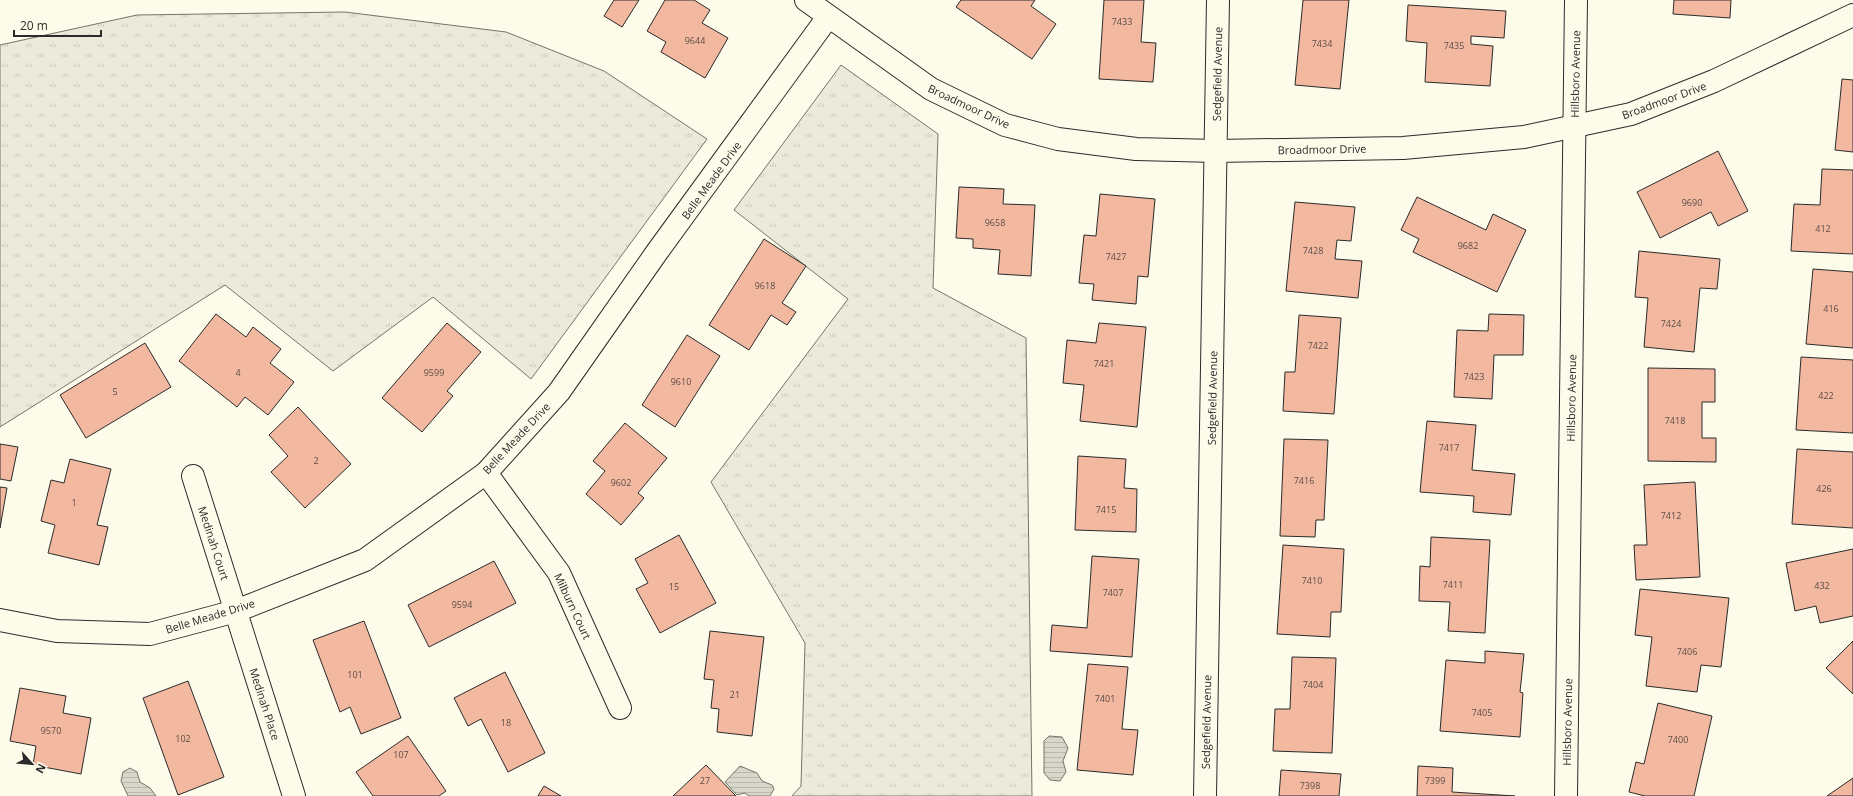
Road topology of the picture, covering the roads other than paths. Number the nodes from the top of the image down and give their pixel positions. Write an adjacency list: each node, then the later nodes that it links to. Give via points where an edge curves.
1 (806, 0): 5 (street, Broadmoor Drive)
2 (1218, 0): 7 (street, Sedgefield Avenue)
3 (1576, 0): 6 (street, Hillsboro Avenue)
4 (1853, 15): 6 (street, Broadmoor Drive, via 1714,81 1631,114)
5 (828, 17): 7 (street, Broadmoor Drive, via 931,89 1005,125 1058,139 1136,149); 8 (street, Belle Meade Drive, via 559,392)
6 (1575, 126): 7 (street, Broadmoor Drive, via 1524,137 1403,148); 15 (street, Hillsboro Avenue)
7 (1216, 151): 14 (street, Sedgefield Avenue)
8 (486, 473): 10 (street, Belle Meade Drive, via 365,560); 12 (street, Milburn Court, via 559,573)
9 (193, 476): 10 (street, Medinah Court)
10 (236, 611): 11 (street, Belle Meade Drive, via 150,634 57,630); 13 (street, Medinah Place)
11 (0, 620)
12 (620, 708)
13 (294, 796)
14 (1205, 796)
15 (1566, 796)

